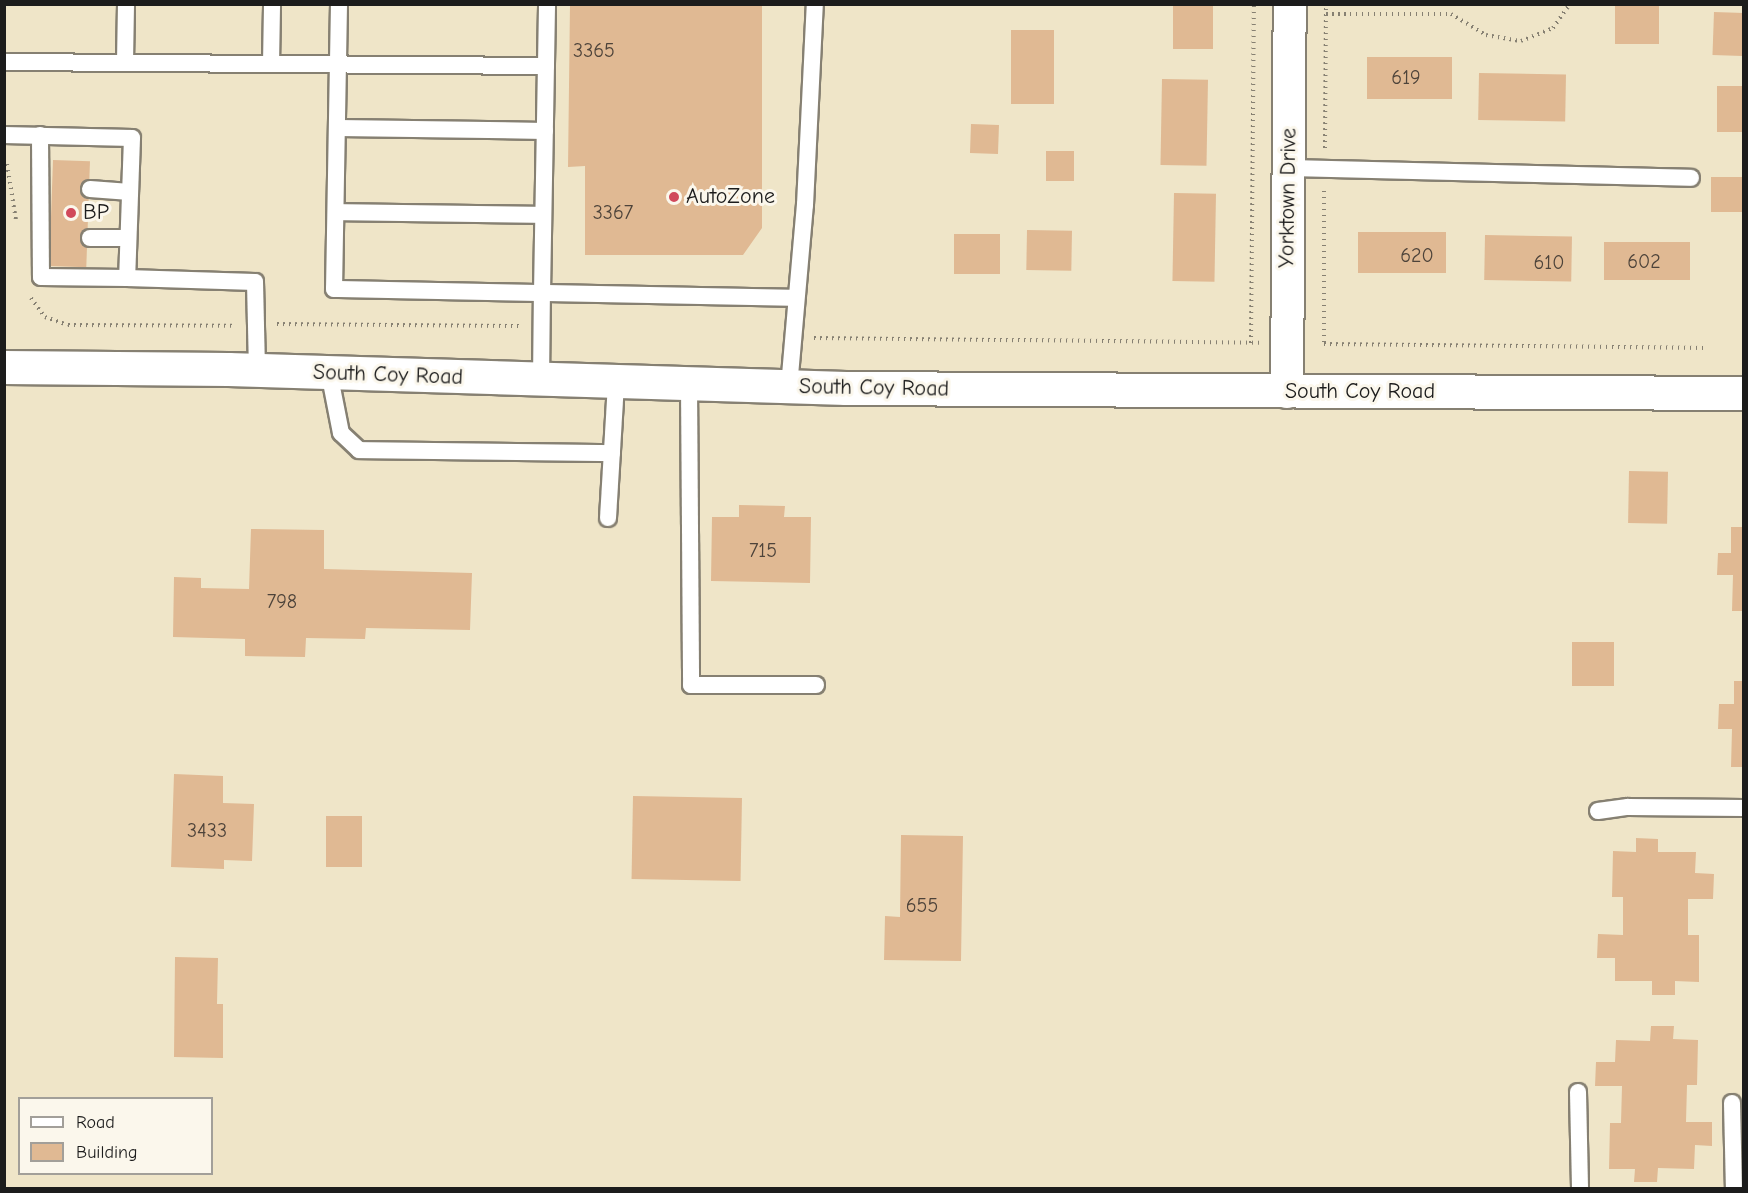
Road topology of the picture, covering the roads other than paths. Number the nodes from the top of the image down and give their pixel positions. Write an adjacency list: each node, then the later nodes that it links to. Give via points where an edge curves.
1 (126, 4): 8 (lane)
2 (272, 4): 9 (lane)
3 (339, 4): 10 (lane)
4 (547, 4): 11 (lane)
5 (815, 4): 26 (lane, via 805,205)
6 (1290, 4): 16 (street, Yorktown Drive)
7 (4, 62): 8 (lane)
8 (125, 62): 9 (lane)
9 (271, 64): 10 (lane)
10 (338, 65): 11 (lane); 12 (lane)
11 (546, 66): 13 (lane)
12 (338, 128): 13 (lane); 20 (lane)
13 (545, 131): 21 (lane)
14 (4, 135): 15 (lane)
15 (40, 135): 19 (lane, via 132,138); 24 (lane, via 46,187 41,277)
16 (1288, 168): 17 (lane); 34 (street, Yorktown Drive)
17 (1691, 178)
18 (90, 189): 19 (lane)
19 (130, 192): 23 (lane)
20 (336, 212): 21 (lane); 25 (lane, via 334,289)
21 (543, 215): 25 (lane)
22 (90, 238): 23 (lane)
23 (128, 238): 24 (lane)
24 (127, 278): 28 (lane, via 255,282)
25 (542, 293): 26 (lane); 30 (lane)
26 (795, 298): 33 (lane)
27 (4, 367): 28 (street, South Coy Road)
28 (257, 370): 29 (street, South Coy Road)
29 (328, 372): 30 (street, South Coy Road); 36 (lane, via 341,433 359,450)
30 (541, 382): 31 (street, South Coy Road)
31 (616, 383): 32 (street, South Coy Road); 36 (lane)
32 (688, 385): 33 (street, South Coy Road); 38 (lane, via 691,685)
33 (789, 387): 34 (street, South Coy Road)
34 (1287, 392): 35 (street, South Coy Road)
35 (1743, 393)
36 (612, 453): 37 (lane)
37 (608, 518)
38 (816, 685)
39 (1743, 808): 40 (lane, via 1628,807)
40 (1598, 811)
41 (1578, 1092): 43 (lane)
42 (1732, 1103): 44 (lane)
43 (1580, 1188)
44 (1734, 1188)

